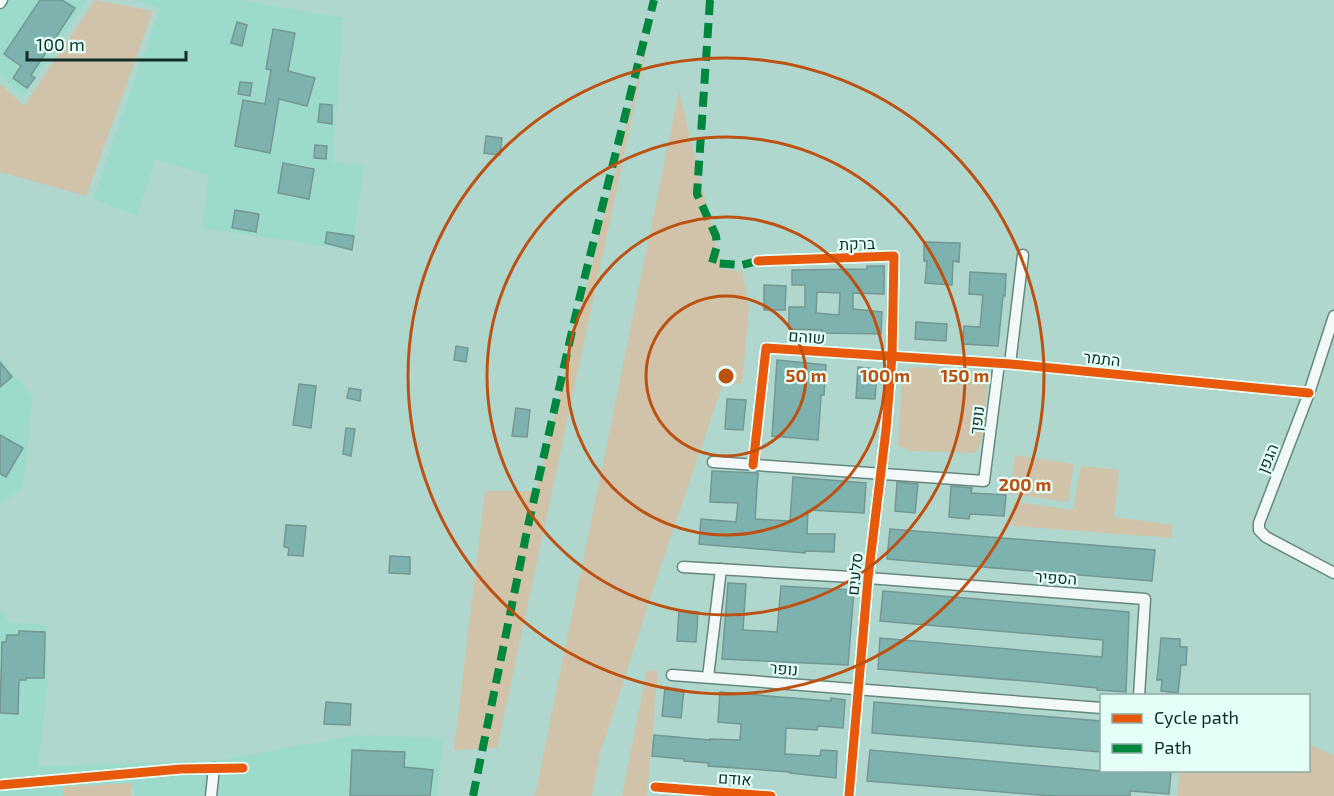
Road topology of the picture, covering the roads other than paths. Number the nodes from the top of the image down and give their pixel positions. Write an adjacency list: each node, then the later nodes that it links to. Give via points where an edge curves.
1 (1023, 255): 6 (street)
2 (758, 261): 4 (street, ברקת, via 894,256)
3 (1334, 316): 7 (street, הגפן)
4 (892, 356): 5 (street, התמר); 9 (street, שוהם, via 766,348); 10 (street, סלעים)
5 (999, 363): 6 (street, התמר); 10 (street, נופך, via 984,481)
6 (1010, 364): 7 (street, התמר)
7 (1309, 393): 13 (street, הגפן, via 1264,506 1259,530)
8 (713, 462): 9 (street)
9 (753, 465): 10 (street)
10 (881, 474): 14 (street, סלעים)
11 (683, 567): 12 (street)
12 (721, 569): 14 (street); 16 (street)
13 (1334, 573)
14 (868, 578): 17 (street, סלעים); 18 (street, הספיר, via 1145,599)
15 (672, 675): 16 (street, נופר)
16 (708, 677): 17 (street, נופר)
17 (858, 689): 19 (street); 27 (street, סלעים)
18 (1139, 694)
19 (1100, 708)
20 (214, 768): 21 (street); 22 (street); 25 (street)
21 (243, 768)
22 (0, 785)
23 (655, 788): 24 (street, אודם)
24 (696, 793): 26 (street, אודם)
25 (212, 796)
26 (771, 796)
27 (849, 796)

